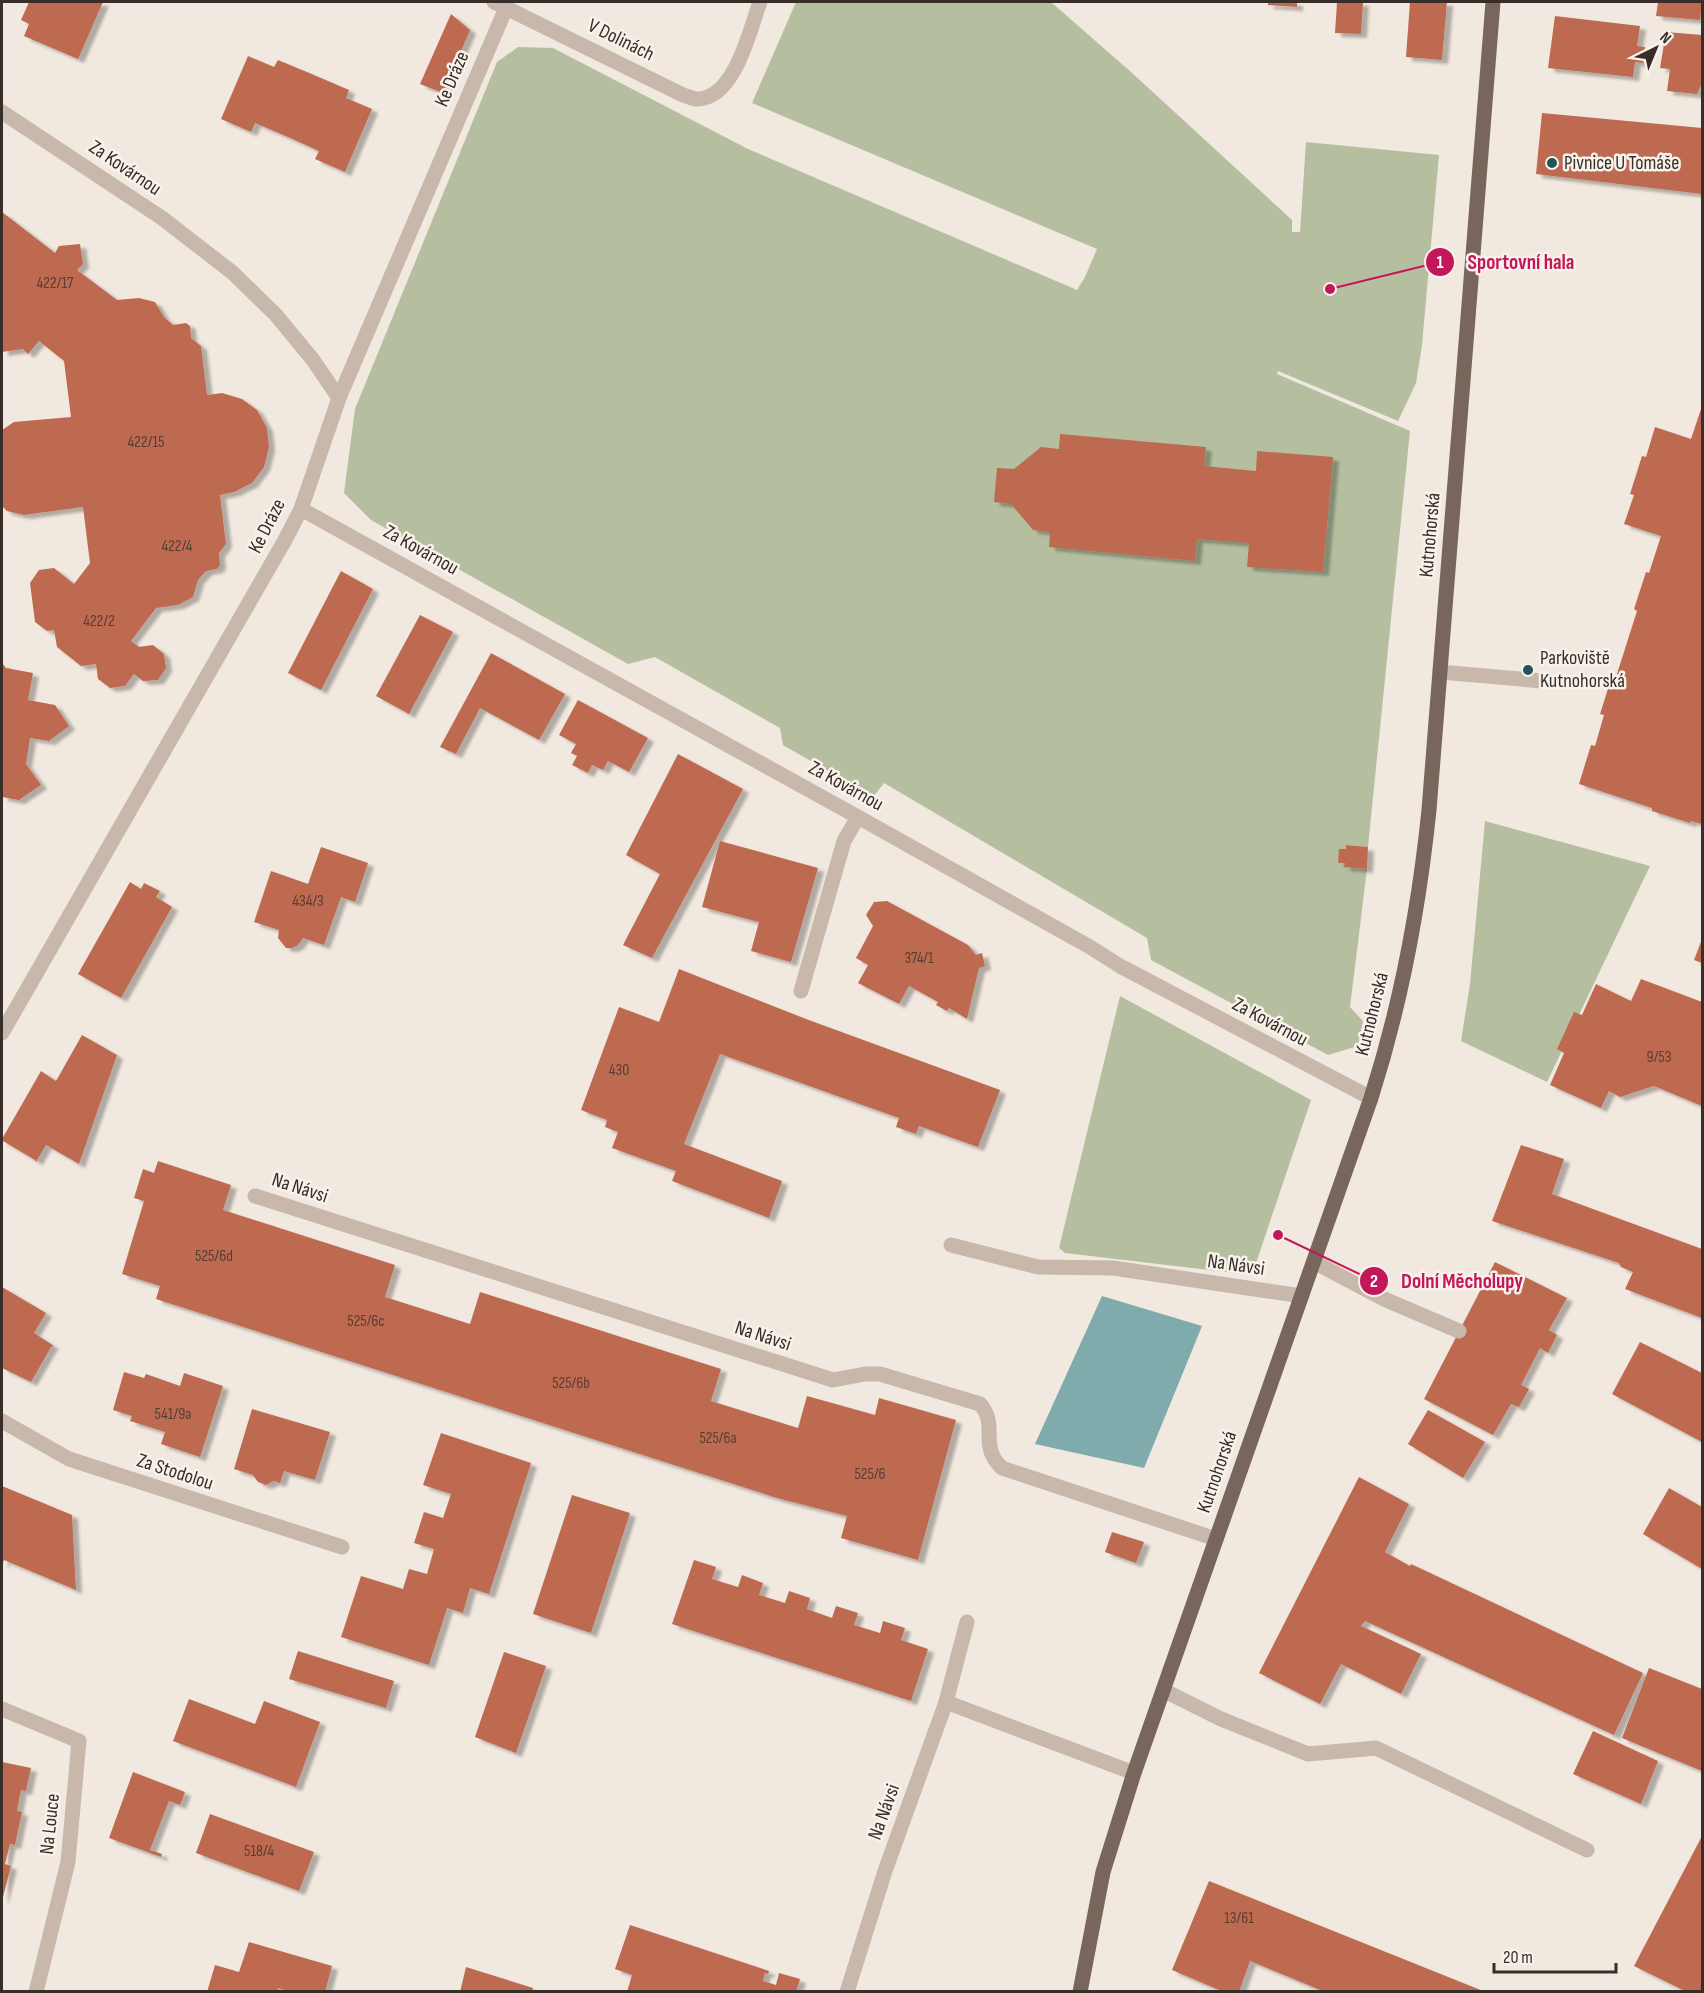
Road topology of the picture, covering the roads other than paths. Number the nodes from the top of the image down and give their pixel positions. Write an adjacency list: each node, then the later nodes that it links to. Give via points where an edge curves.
1 (760, 2): 3 (street, V Dolinách, via 731,78 711,95 697,99)
2 (1493, 2): 7 (main road, Kutnohorská)
3 (500, 5): 5 (street, Ke Dráze)
4 (2, 112): 5 (street, Za Kovárnou, via 162,218 233,273 276,315)
5 (339, 398): 6 (street, Ke Dráze)
6 (301, 509): 9 (street, Za Kovárnou); 11 (street, Ke Dráze)
7 (1440, 672): 8 (street); 12 (main road, Kutnohorská, via 1424,856 1410,948)
8 (1542, 681)
9 (858, 817): 10 (street, via 844,841); 12 (street, Za Kovárnou, via 1120,966)
10 (801, 991)
11 (2, 1033)
12 (1371, 1098): 15 (main road, Kutnohorská)
13 (255, 1196): 19 (street, Na Návsi, via 833,1380 880,1374 969,1400 986,1411 992,1455 1002,1468)
14 (951, 1245): 16 (street, Na Návsi, via 1038,1267 1113,1268)
15 (1314, 1262): 16 (main road, Kutnohorská); 17 (street, via 1384,1299)
16 (1302, 1296): 19 (main road, Kutnohorská)
17 (1459, 1331)
18 (2, 1421): 20 (street, Za Stodolou, via 69,1460)
19 (1216, 1539): 22 (main road, Kutnohorská)
20 (342, 1547)
21 (966, 1622): 23 (street, Na Návsi)
22 (1163, 1690): 25 (main road, Kutnohorská); 26 (street, via 1221,1719 1308,1754 1376,1748)
23 (946, 1702): 25 (street); 28 (street, Na Návsi, via 885,1871)
24 (2, 1709): 27 (street, Na Louce, via 80,1741 68,1862)
25 (1134, 1773): 29 (main road, Kutnohorská, via 1103,1872)
26 (1587, 1850)
27 (36, 1992)
28 (847, 1992)
29 (1080, 1992)

